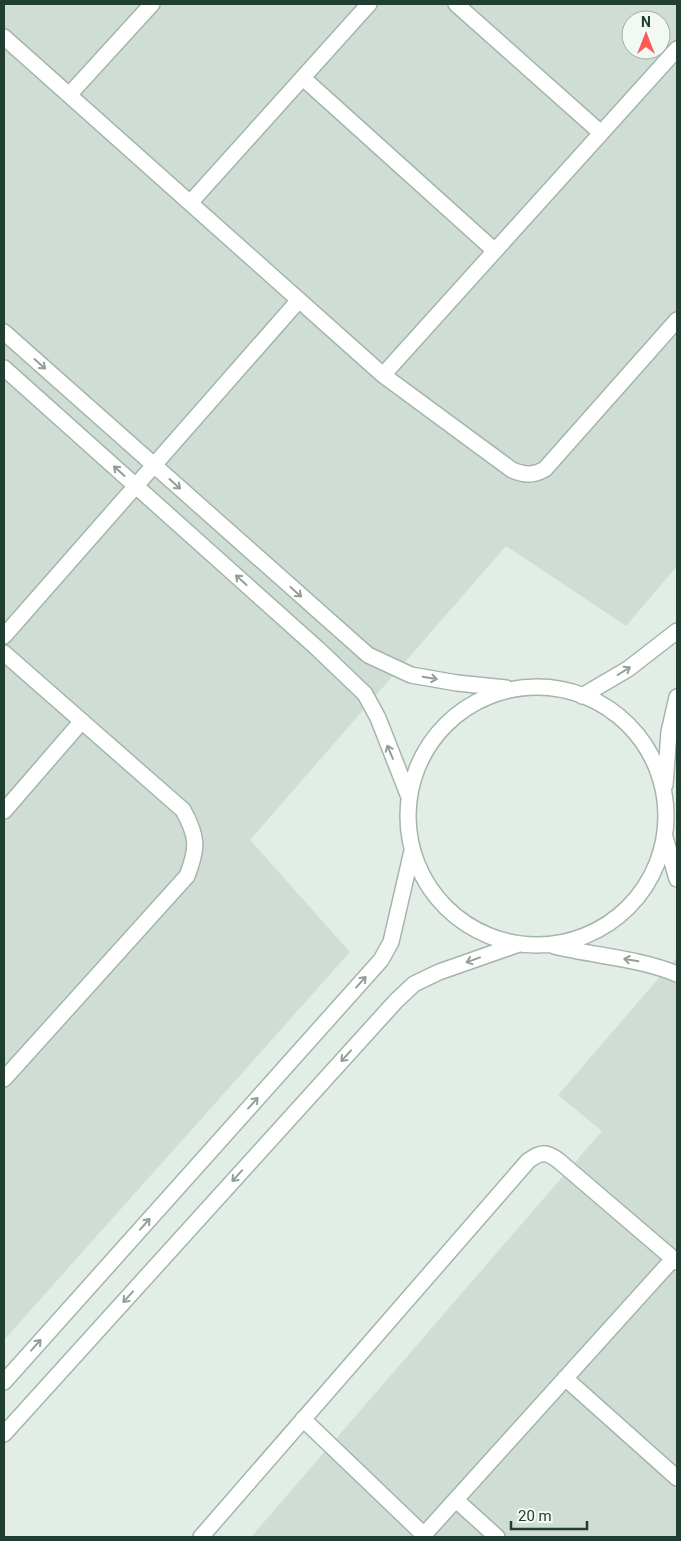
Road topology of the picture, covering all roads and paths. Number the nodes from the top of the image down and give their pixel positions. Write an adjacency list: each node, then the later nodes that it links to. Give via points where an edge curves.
1 (152, 4): 7 (street)
2 (369, 4): 6 (street)
3 (456, 4): 8 (street)
4 (4, 37): 7 (street)
5 (677, 49): 8 (street)
6 (303, 78): 9 (street); 10 (street)
7 (69, 96): 9 (street)
8 (601, 133): 10 (street)
9 (190, 203): 11 (street)
10 (495, 251): 15 (street)
11 (299, 300): 15 (street); 16 (street)
12 (677, 320): 15 (street, via 545,469 529,475 512,470)
13 (4, 332): 16 (street, one-way to 16)
14 (4, 368): 17 (street, one-way to 14)
15 (384, 375)
16 (155, 466): 17 (street); 21 (street, one-way to 21, via 368,655 411,675)
17 (137, 487): 19 (street); 26 (street, one-way to 17, via 378,718 364,694)
18 (677, 632): 22 (street, one-way to 18, via 628,669)
19 (4, 636)
20 (4, 653): 24 (street)
21 (516, 689): 22 (street, via 538,687); 26 (street, via 490,696 466,708 445,726 428,747 416,771)
22 (582, 696): 25 (street, via 606,708 634,731 658,769)
23 (677, 697): 25 (street, via 669,732)
24 (82, 721): 27 (street); 34 (street, via 183,810 194,830 196,854 187,876)
25 (665, 795): 28 (street)
26 (409, 797): 29 (street)
27 (4, 811)
28 (665, 836): 30 (street); 32 (street, via 653,873 631,905 601,928)
29 (412, 851): 31 (street, via 430,888 452,913 487,934); 37 (street, one-way to 29, via 381,960 391,942)
30 (677, 880)
31 (519, 944): 32 (street); 39 (street, one-way to 39, via 439,972 414,984 396,1001)
32 (554, 946): 33 (street, one-way to 32, via 652,964)
33 (677, 974)
34 (4, 1079)
35 (675, 1261): 36 (street); 38 (street, via 559,1161 545,1153 537,1154 521,1168)
36 (565, 1378): 40 (street); 41 (street)
37 (4, 1382)
38 (303, 1419): 42 (street); 43 (street)
39 (4, 1434)
40 (677, 1478)
41 (456, 1500): 42 (street); 44 (street)
42 (423, 1536)
43 (201, 1537)
44 (497, 1537)

